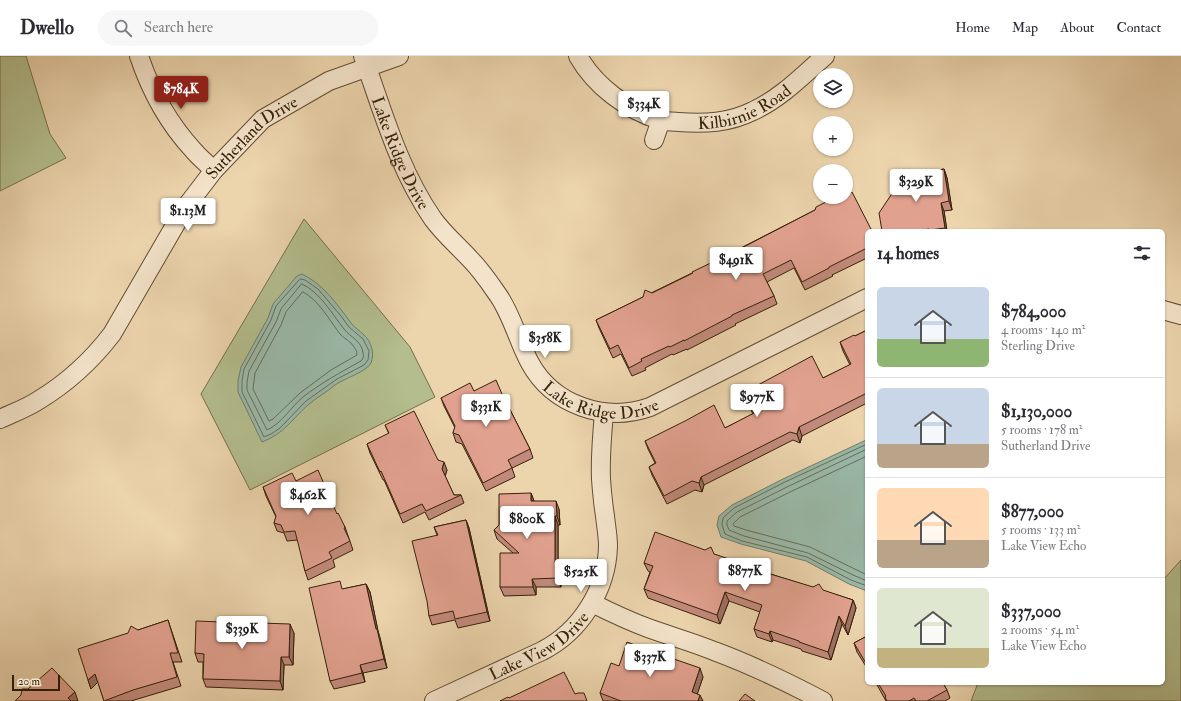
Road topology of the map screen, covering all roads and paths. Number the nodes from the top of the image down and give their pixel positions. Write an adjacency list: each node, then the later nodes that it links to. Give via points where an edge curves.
1 (139, 56): 8 (street, via 157,102 194,152)
2 (399, 56): 5 (street, Sutherland Drive)
3 (578, 56): 6 (street, Kilbirnie Road, via 597,81 615,97 635,110)
4 (825, 56): 6 (street, Kilbirnie Road, via 773,100 752,112 728,120 698,124)
5 (365, 61): 8 (street, Sutherland Drive, via 263,119); 12 (street, Lake Ridge Drive, via 394,144 416,193 434,220 471,259 500,297 534,370 561,397 590,410)
6 (661, 120): 7 (street)
7 (654, 140)
8 (214, 170): 13 (street, Sutherland Drive, via 185,208 112,334 99,351 62,384 38,401)
9 (865, 299): 12 (street, Lake Ridge Drive, via 650,407 630,413)
10 (1165, 311): 11 (street)
11 (1181, 315)
12 (604, 413): 14 (street, Lake View Drive, via 601,478 608,546 604,573)
13 (0, 419)
14 (592, 603): 15 (street, Lake View Drive, via 575,626 554,644); 16 (street, via 647,628 738,660)
15 (434, 701)
16 (823, 701)

